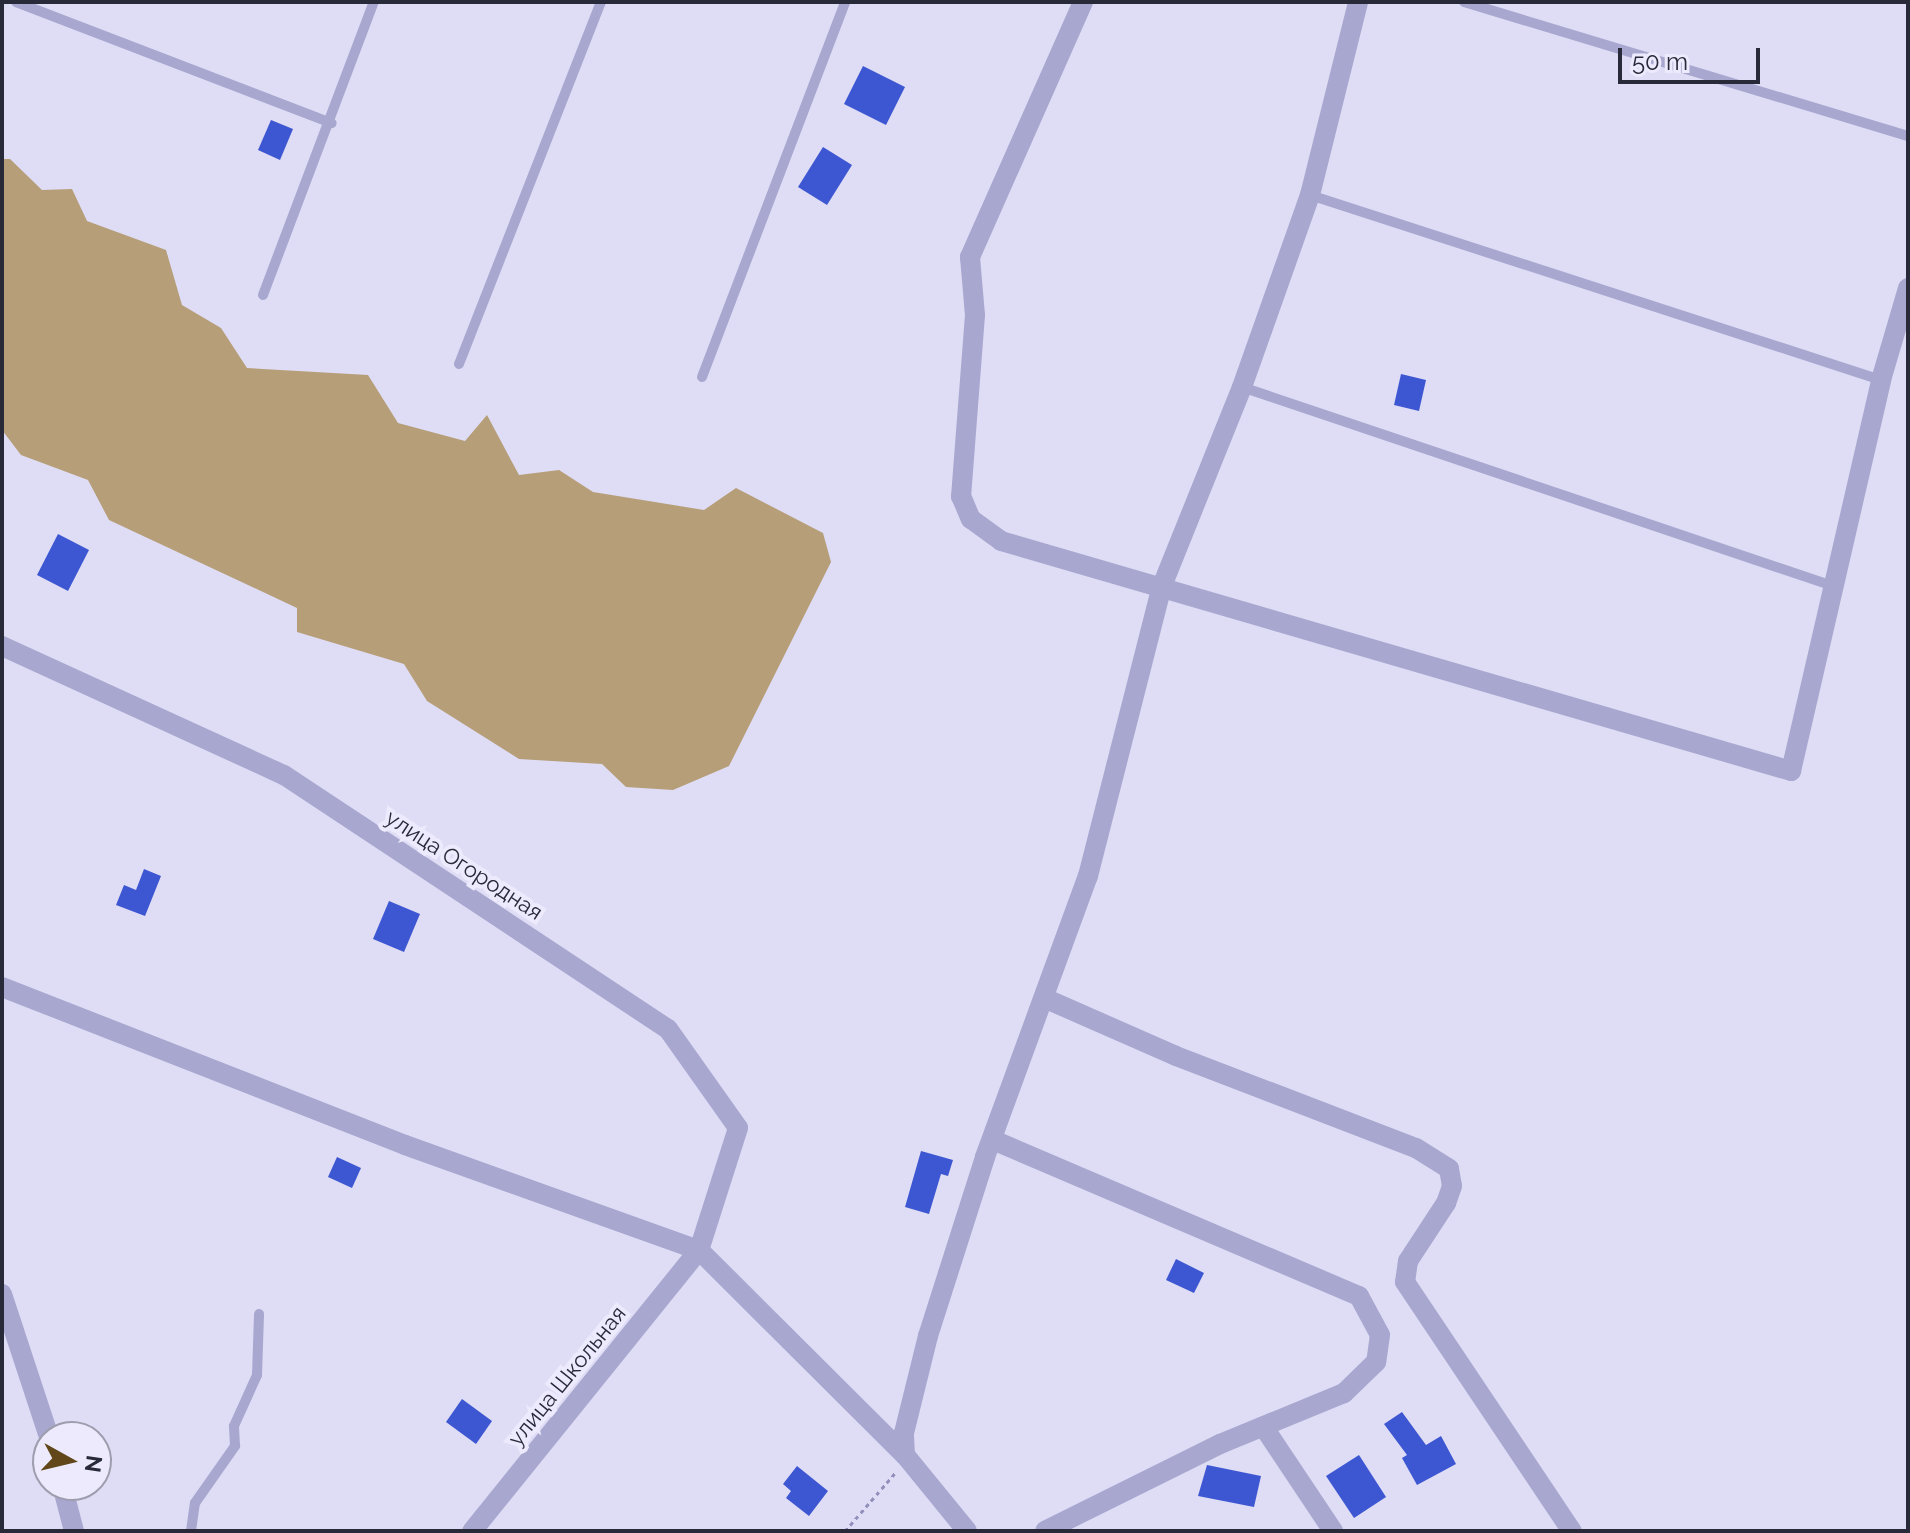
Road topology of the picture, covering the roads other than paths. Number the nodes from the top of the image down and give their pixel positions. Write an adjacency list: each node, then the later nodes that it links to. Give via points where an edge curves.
1 (16, 2): 8 (lane)
2 (374, 2): 8 (lane)
3 (601, 2): 13 (lane)
4 (845, 2): 14 (lane)
5 (1083, 2): 17 (street, via 970,257 975,315 961,496 971,519 1001,541)
6 (1358, 2): 10 (street)
7 (1464, 2): 9 (lane)
8 (332, 123): 12 (lane)
9 (1908, 136)
10 (1310, 195): 15 (lane); 16 (street)
11 (1908, 288): 15 (street)
12 (263, 295)
13 (459, 364)
14 (702, 377)
15 (1881, 380): 18 (street)
16 (1242, 387): 17 (street); 18 (lane)
17 (1162, 586): 18 (street, via 1791,771); 21 (street, via 1111,797)
18 (1833, 586)
19 (2, 646): 23 (street, улица Огородная, via 284,775 668,1029 738,1128)
20 (2, 987): 23 (street, via 405,1145)
21 (1044, 998): 22 (street); 36 (street, via 1176,1056 1416,1148 1449,1169 1452,1186 1446,1203 1408,1261 1405,1282)
22 (993, 1140): 27 (street, via 1359,1296 1380,1335 1376,1362 1344,1393); 28 (street, via 928,1336 904,1433)
23 (699, 1250): 28 (street); 32 (street, улица Школьная)
24 (2, 1294): 26 (street)
25 (259, 1314): 31 (lane, via 257,1375 234,1426 235,1446 195,1503)
26 (44, 1421)
27 (1265, 1429): 34 (street, via 1220,1444); 35 (street)
28 (905, 1455): 33 (street)
29 (66, 1501): 30 (street)
30 (74, 1531)
31 (191, 1531)
32 (472, 1531)
33 (967, 1531)
34 (1045, 1531)
35 (1333, 1531)
36 (1572, 1531)

